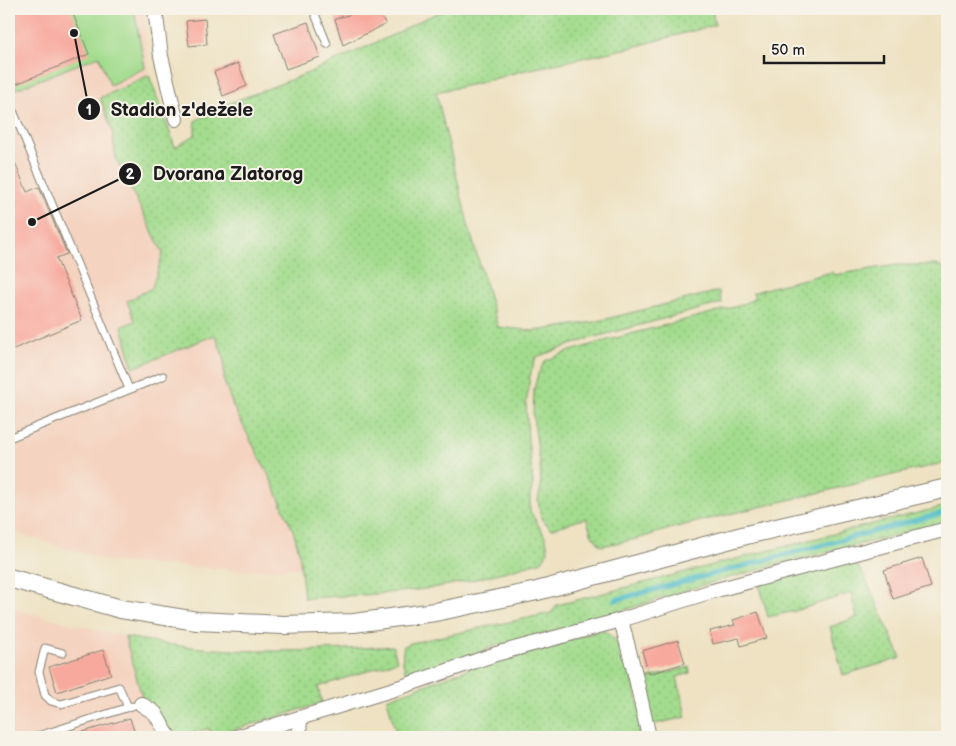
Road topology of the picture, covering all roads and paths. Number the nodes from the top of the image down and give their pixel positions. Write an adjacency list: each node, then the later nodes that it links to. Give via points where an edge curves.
1 (155, 9): 5 (street, via 161,56)
2 (314, 9): 3 (lane)
3 (327, 44)
4 (14, 113): 7 (lane)
5 (176, 119)
6 (163, 376): 7 (lane)
7 (129, 390): 8 (lane)
8 (9, 438)
9 (947, 488): 11 (street, via 746,535 536,591 435,612 354,623 282,625 197,621 121,609)
10 (947, 528): 12 (street, via 709,592)
11 (9, 578)
12 (621, 620): 15 (street, via 496,654); 20 (street)
13 (63, 654): 14 (lane, via 45,648 39,672 45,695 51,701 61,704 119,687)
14 (134, 706): 16 (lane); 17 (street, via 155,713)
15 (300, 718): 18 (street); 19 (street)
16 (35, 737)
17 (169, 737)
18 (237, 737)
19 (299, 737)
20 (649, 737)

